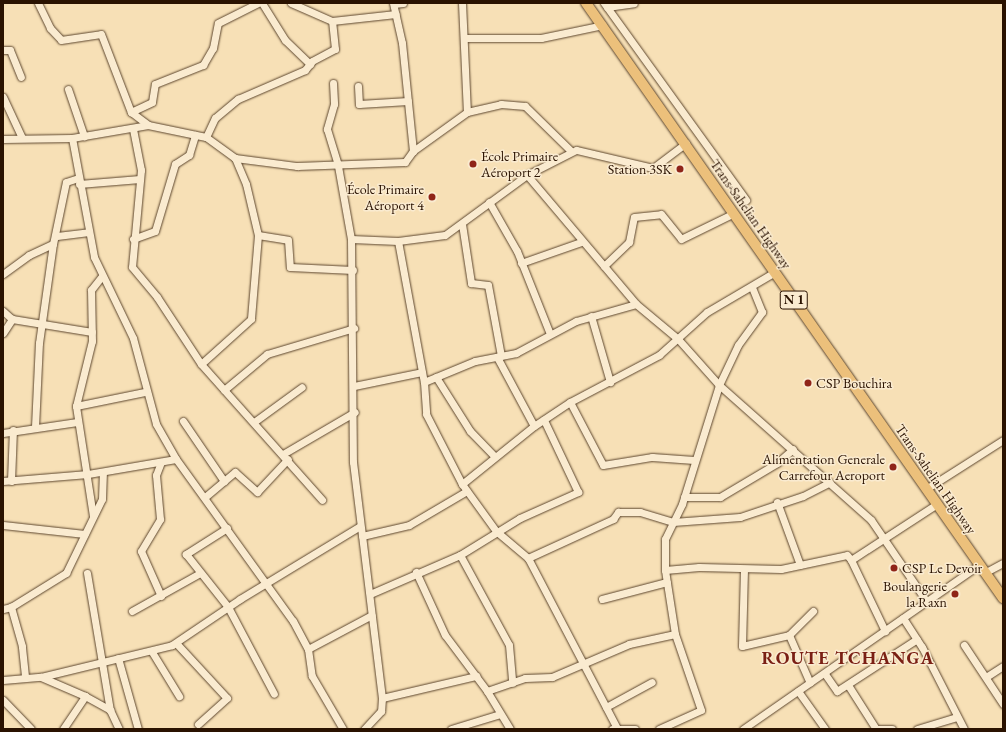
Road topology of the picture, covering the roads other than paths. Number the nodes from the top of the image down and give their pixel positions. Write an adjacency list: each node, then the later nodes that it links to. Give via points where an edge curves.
1 (38, 3): 23 (street, via 50,28 61,40 101,34)
2 (258, 3): 23 (street, via 218,23 213,48 203,65 155,84 152,102)
3 (262, 3): 16 (street, via 285,40)
4 (291, 3): 12 (street)
5 (403, 3): 9 (street)
6 (462, 3): 14 (street)
7 (586, 3): 13 (highway, Trans-Sahelian Highway / N 1)
8 (634, 3): 10 (street)
9 (394, 4): 11 (street)
10 (606, 5): 41 (street)
11 (396, 14): 12 (street); 22 (street)
12 (332, 20): 16 (street, via 336,49)
13 (603, 26): 14 (street, via 541,38); 33 (highway, Trans-Sahelian Highway / N 1)
14 (465, 38): 24 (street)
15 (3, 50): 17 (street, via 10,50)
16 (310, 64): 29 (street, via 305,70 238,99 215,118)
17 (21, 77)
18 (333, 83): 37 (street, via 334,104 327,129)
19 (358, 86): 22 (street, via 359,104)
20 (68, 89): 28 (street)
21 (3, 97): 30 (street)
22 (408, 101): 34 (street)
23 (131, 112): 25 (street)
24 (467, 112): 34 (street); 35 (street, via 502,104 525,106)
25 (148, 125): 26 (street); 27 (street)
26 (133, 129): 28 (street); 39 (street, via 140,160)
27 (195, 135): 29 (street); 48 (street, via 189,155 175,164 155,231)
28 (84, 136): 31 (street)
29 (206, 137): 36 (street)
30 (22, 138): 31 (street); 32 (street)
31 (72, 138): 40 (street)
32 (3, 139)
33 (686, 144): 35 (street, via 653,168 582,150); 43 (highway, Trans-Sahelian Highway / N 1)
34 (413, 151): 37 (street, via 405,162 362,161)
35 (571, 151): 38 (street)
36 (235, 158): 37 (street, via 297,166); 46 (street, via 246,184)
37 (338, 166): 49 (street)
38 (527, 175): 42 (street); 51 (street)
39 (140, 179): 40 (street); 48 (street)
40 (79, 181): 45 (street); 47 (street, via 66,182)
41 (746, 200)
42 (489, 202): 44 (street); 53 (street)
43 (734, 213): 54 (street, via 681,239 661,214 634,217 629,242); 56 (highway, Trans-Sahelian Highway / N 1)
44 (462, 224): 50 (street, via 433,238); 70 (street, via 471,283 488,285)
45 (89, 232): 47 (street); 58 (street)
46 (258, 235): 55 (street, via 288,240 290,267); 71 (street, via 251,319)
47 (57, 236): 52 (street)
48 (133, 239): 71 (street, via 132,267 157,297)
49 (351, 239): 50 (street); 55 (street)
50 (398, 241): 72 (street)
51 (581, 242): 53 (street); 54 (street)
52 (52, 244): 57 (street, via 29,255); 64 (street)
53 (521, 263): 68 (street)
54 (604, 266): 60 (street)
55 (353, 270): 65 (street)
56 (775, 272): 59 (street); 106 (highway, Trans-Sahelian Highway / N 1)
57 (3, 274)
58 (102, 276): 66 (street, via 92,290); 80 (street, via 133,338)
59 (752, 287): 69 (street, via 707,312); 76 (street, via 763,310 738,346)
60 (636, 304): 62 (street); 69 (street)
61 (3, 311): 63 (street)
62 (591, 316): 68 (street); 75 (street)
63 (12, 319): 64 (street); 67 (street)
64 (42, 326): 66 (street); 89 (street)
65 (354, 328): 77 (street); 79 (street, via 267,354)
66 (92, 332): 82 (street)
67 (3, 333)
68 (550, 334): 70 (street, via 526,349)
69 (678, 339): 75 (street, via 659,355); 76 (street)
70 (499, 356): 73 (street); 88 (street)
71 (201, 364): 79 (street)
72 (422, 372): 74 (street); 77 (street)
73 (436, 377): 74 (street); 94 (street, via 461,420)
74 (424, 382): 105 (street, via 426,414)
75 (610, 382): 81 (street)
76 (719, 385): 93 (street); 97 (street)
77 (354, 386): 83 (street)
78 (302, 387): 87 (street)
79 (224, 390): 87 (street)
80 (145, 392): 82 (street); 96 (street, via 156,424)
81 (570, 402): 84 (street); 97 (street, via 603,465 652,457)
82 (76, 406): 86 (street)
83 (355, 412): 95 (street); 116 (street, via 353,462)
84 (544, 420): 88 (street); 118 (street, via 579,490)
85 (184, 421): 103 (street)
86 (77, 422): 89 (street); 100 (street)
87 (254, 422): 95 (street)
88 (534, 426): 94 (street)
89 (35, 427): 90 (street)
90 (13, 430): 91 (street); 101 (street)
91 (3, 433)
92 (1003, 440): 106 (street)
93 (793, 449): 104 (street); 109 (street, via 777,463 720,497)
94 (494, 456): 105 (street)
95 (286, 457): 103 (street, via 257,492 252,492 237,472); 110 (street)
96 (176, 459): 98 (street); 108 (street)
97 (694, 460): 109 (street)
98 (161, 462): 99 (street); 136 (street, via 156,475 160,519 141,551)
99 (103, 472): 100 (street); 113 (street, via 103,494)
100 (85, 474): 101 (street); 113 (street)
101 (11, 480): 102 (street)
102 (3, 481)
103 (224, 481): 108 (street)
104 (830, 482): 111 (street, via 804,496); 121 (street, via 871,520)
105 (462, 484): 107 (street)
106 (926, 489): 112 (highway, Trans-Sahelian Highway / N 1)
107 (467, 491): 118 (street); 120 (street, via 409,526)
108 (205, 497): 117 (street)
109 (684, 497): 114 (street)
110 (322, 500)
111 (777, 502): 114 (street, via 740,517); 126 (street)
112 (937, 504): 121 (street); 128 (highway, Trans-Sahelian Highway / N 1)
113 (93, 516): 119 (street)
114 (673, 522): 123 (street, via 640,512 618,512 613,519); 129 (street, via 665,539)
115 (3, 525): 119 (street)
116 (360, 526): 120 (street); 134 (street)
117 (227, 528): 132 (street, via 186,552); 134 (street)
118 (496, 531): 122 (street); 123 (street)
119 (85, 534): 140 (street, via 63,576)
120 (362, 536): 135 (street)
121 (885, 539): 124 (street); 139 (street)
122 (460, 555): 130 (street); 166 (street, via 509,645)
123 (528, 558): 157 (street)
124 (852, 560): 126 (street, via 847,554); 147 (street)
125 (1003, 563): 128 (street)
126 (800, 565): 127 (street)
127 (744, 569): 129 (street); 149 (street, via 742,646)
128 (982, 569): 137 (highway, Trans-Sahelian Highway / N 1); 139 (street)
129 (665, 570): 133 (street)
130 (416, 572): 135 (street); 161 (street, via 445,635)
131 (87, 573): 156 (street)
132 (200, 573): 136 (street); 141 (street)
133 (667, 582): 138 (street); 148 (street)
134 (267, 585): 141 (street); 153 (street)
135 (370, 594): 145 (street)
136 (161, 596): 143 (street)
137 (1003, 598)
138 (602, 599)
139 (927, 602): 146 (street)
140 (11, 607): 142 (street); 160 (street, via 22,646)
141 (228, 607): 151 (street); 171 (street)
142 (3, 609)
143 (132, 611)
144 (813, 611): 149 (street)
145 (372, 615): 153 (street); 174 (street)
146 (903, 618): 147 (street); 150 (street)
147 (885, 631): 159 (street)
148 (675, 634): 157 (street, via 629,644); 192 (street, via 701,710)
149 (790, 635): 167 (street)
150 (917, 639): 168 (street); 180 (street)
151 (176, 643): 154 (street); 181 (street, via 227,698)
152 (964, 645): 163 (street)
153 (308, 649): 186 (street, via 312,676)
154 (152, 652): 155 (street); 173 (street)
155 (118, 658): 156 (street); 185 (street)
156 (101, 661): 162 (street); 178 (street)
157 (586, 664): 166 (street, via 552,677 530,677); 177 (street)
158 (1003, 666): 163 (street)
159 (825, 674): 167 (street); 168 (street, via 836,691)
160 (25, 676): 162 (street); 164 (street)
161 (476, 676): 169 (street); 174 (street)
162 (41, 677): 172 (street)
163 (986, 677): 176 (street)
164 (3, 680)
165 (652, 682): 177 (street)
166 (512, 683): 169 (street)
167 (810, 683): 170 (street)
168 (848, 685): 195 (street)
169 (487, 691): 179 (street)
170 (798, 691): 193 (street); 194 (street)
171 (274, 694)
172 (85, 696): 178 (street); 183 (street)
173 (180, 696)
174 (382, 698): 187 (street, via 381,711)
175 (3, 700): 182 (street)
176 (1003, 704)
177 (606, 706): 190 (street)
178 (110, 710): 184 (street)
179 (500, 714): 188 (street); 189 (street)
180 (957, 717): 197 (street); 198 (street)
181 (198, 724)
182 (31, 729)
183 (62, 729)
184 (119, 729)
185 (138, 729)
186 (343, 729)
187 (364, 729)
188 (452, 729)
189 (510, 729)
190 (615, 729): 191 (street)
191 (634, 729)
192 (659, 729)
193 (743, 729)
194 (825, 729)
195 (877, 729): 196 (street)
196 (892, 729)
197 (917, 729)
198 (964, 729)

